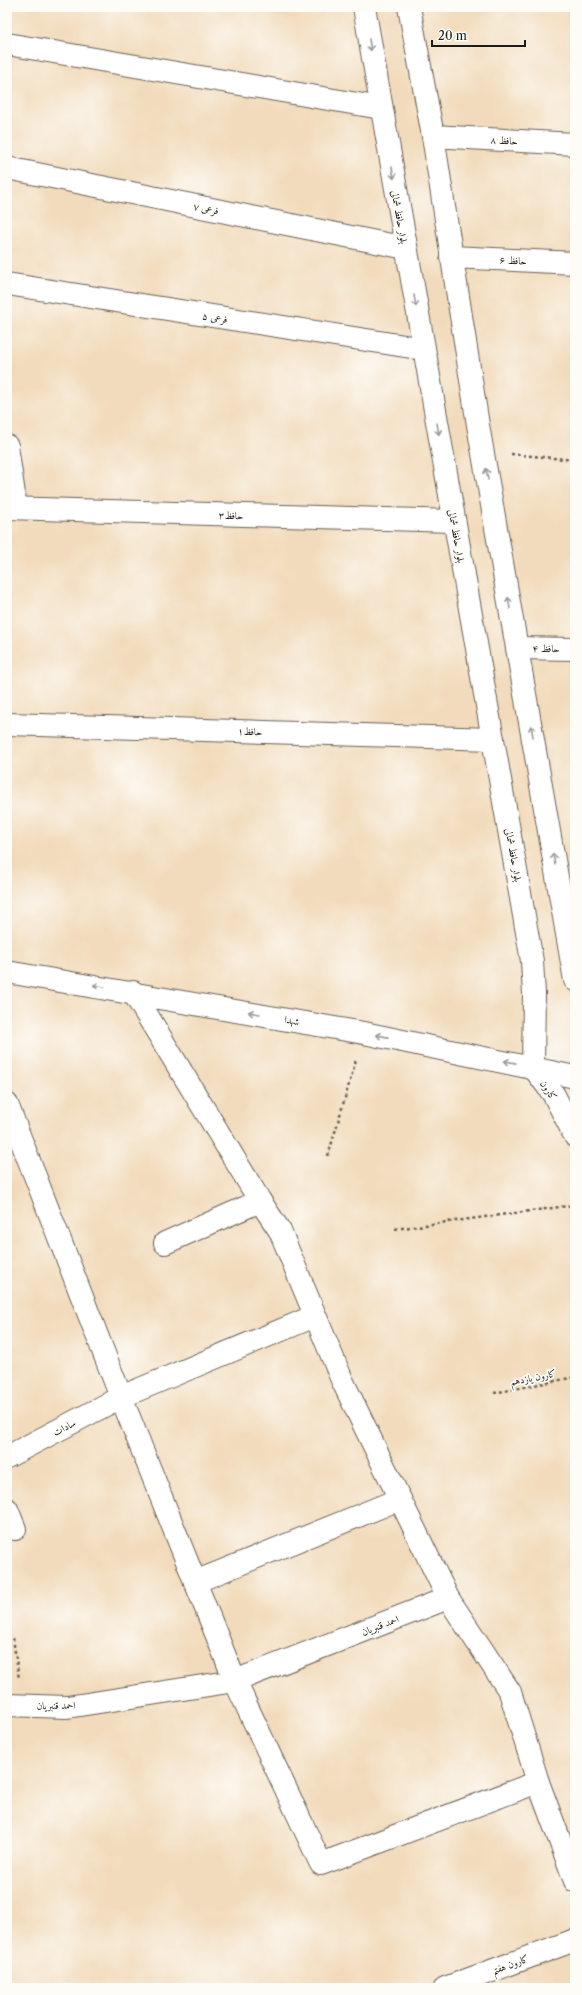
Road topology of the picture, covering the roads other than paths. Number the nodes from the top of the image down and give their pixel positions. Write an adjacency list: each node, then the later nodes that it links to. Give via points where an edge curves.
1 (364, 7): 4 (street, بلوار حافظ شمالی, one-way to 4)
2 (409, 7): 5 (street)
3 (7, 44): 4 (street)
4 (381, 108): 8 (street, بلوار حافظ شمالی, one-way to 8)
5 (433, 136): 6 (street, حافظ ۸); 9 (street)
6 (575, 144)
7 (7, 168): 8 (street, فرعی ۷)
8 (406, 248): 12 (street, بلوار حافظ شمالی, one-way to 12)
9 (452, 257): 10 (street, حافظ ۶); 16 (street, one-way to 9)
10 (575, 263)
11 (7, 284): 12 (street, فرعی ۵)
12 (424, 349): 15 (street, بلوار حافظ شمالی, one-way to 15)
13 (7, 446): 14 (street)
14 (12, 508): 15 (street, حافظ۳)
15 (454, 521): 19 (street, بلوار حافظ شمالی)
16 (517, 648): 17 (street, حافظ ۴); 20 (street, one-way to 16)
17 (575, 649)
18 (7, 724): 19 (street, حافظ۱)
19 (493, 739): 24 (street, بلوار حافظ شمالی, via 532,961)
20 (566, 881): 22 (street)
21 (7, 972): 23 (street, شهدا, one-way to 21)
22 (575, 980)
23 (133, 992): 24 (street, شهدا, one-way to 23, via 364,1033); 28 (street)
24 (533, 1067): 25 (street, شهدا); 27 (street, کارون, via 554,1095)
25 (575, 1077)
26 (7, 1104): 31 (street)
27 (575, 1136)
28 (260, 1201): 29 (street); 30 (street, via 280,1231)
29 (165, 1243)
30 (315, 1316): 31 (street, سادات); 33 (street, via 342,1380)
31 (121, 1397): 32 (street, سادات); 34 (street)
32 (7, 1457)
33 (400, 1499): 34 (street); 35 (street)
34 (195, 1582): 36 (street)
35 (448, 1598): 36 (street, احمد قنبریان); 38 (street, via 510,1692)
36 (235, 1681): 37 (street, احمد قنبریان, via 67,1707); 38 (street, via 321,1864)
37 (15, 1705)
38 (538, 1782): 39 (street)
39 (575, 1881)
40 (575, 1940): 41 (street, کارون هفتم)
41 (445, 1988)

